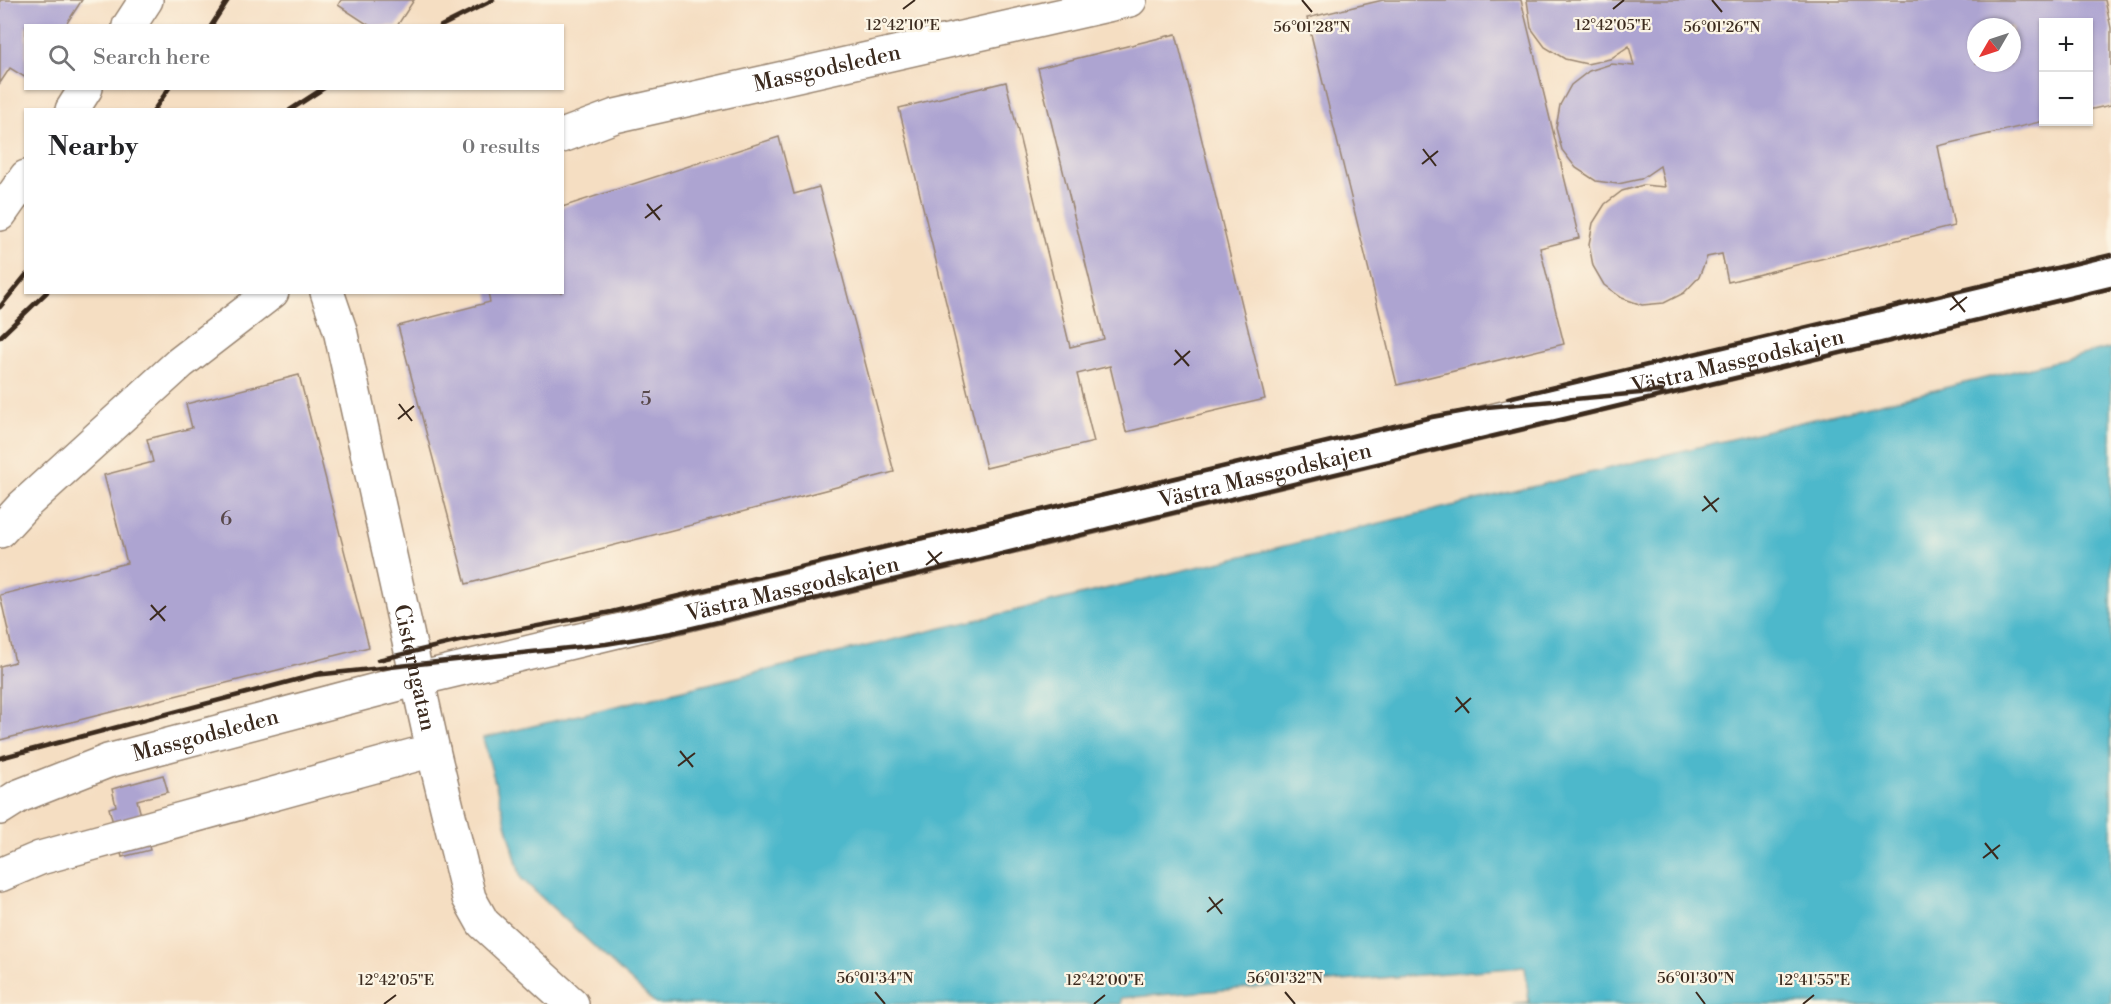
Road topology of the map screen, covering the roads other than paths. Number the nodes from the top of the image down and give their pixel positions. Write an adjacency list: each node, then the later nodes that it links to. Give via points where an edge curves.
1 (146, 0): 3 (street)
2 (1130, 0): 6 (street, Massgodsleden, via 615,116)
3 (130, 24)
4 (85, 90): 5 (street)
5 (73, 108)
6 (564, 135)
7 (24, 180): 8 (street)
8 (0, 214)
9 (2111, 272): 13 (street, Västra Massgodskajen)
10 (269, 294): 12 (street, via 180,363)
11 (328, 294): 13 (street, Cisterngatan, via 340,330)
12 (0, 531)
13 (418, 679): 14 (street, Cisterngatan); 15 (street, Massgodsleden, via 108,761 19,796)
14 (433, 750): 16 (street, via 40,858); 17 (street, Cisterngatan, via 469,898 483,923)
15 (0, 808)
16 (0, 875)
17 (572, 1004)

